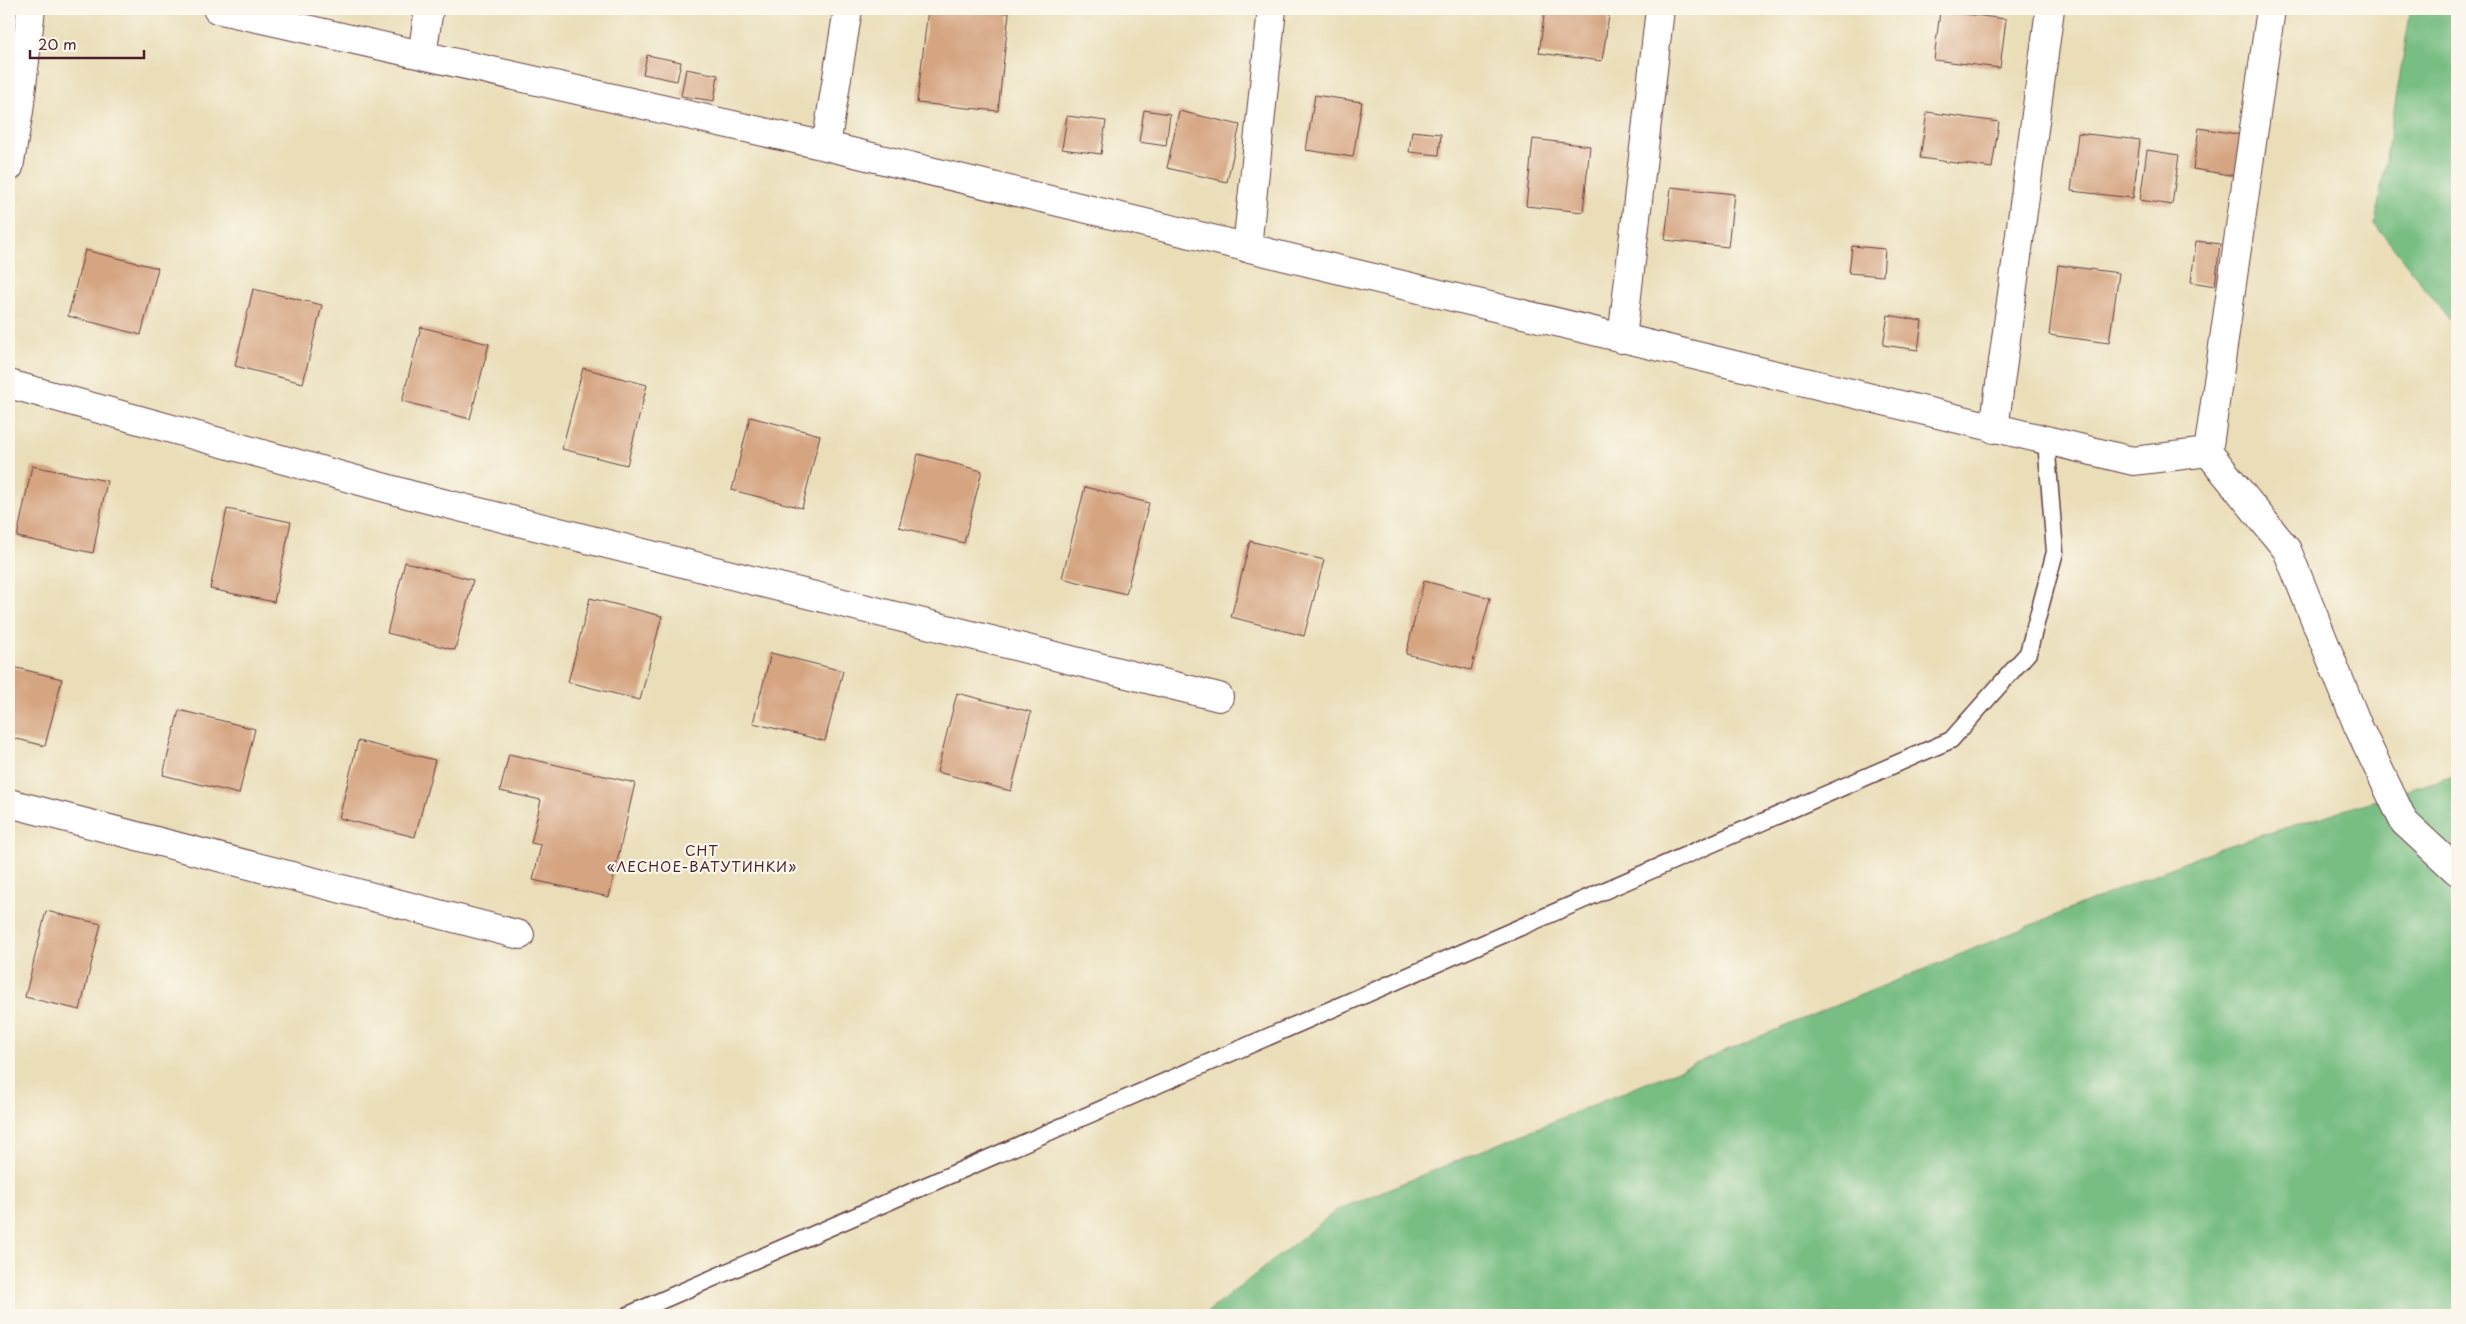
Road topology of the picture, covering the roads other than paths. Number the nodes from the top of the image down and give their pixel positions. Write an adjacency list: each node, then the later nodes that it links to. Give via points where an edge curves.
1 (31, 9): 11 (street)
2 (217, 9): 9 (street)
3 (429, 9): 9 (street)
4 (848, 9): 10 (street)
5 (1272, 9): 12 (street)
6 (1660, 9): 13 (street)
7 (2050, 9): 15 (street)
8 (2271, 9): 17 (street)
9 (422, 55): 10 (street)
10 (826, 146): 12 (street)
11 (9, 167)
12 (1247, 248): 13 (street)
13 (1622, 339): 15 (street)
14 (9, 384): 18 (street, via 421,498)
15 (1994, 429): 16 (street)
16 (2046, 441): 17 (street, via 2133,461); 22 (lane, via 2055,552 2028,653 1951,740)
17 (2208, 452): 20 (street, via 2287,550 2358,726 2404,822)
18 (1219, 697)
19 (9, 803): 21 (street)
20 (2457, 871)
21 (520, 935)
22 (628, 1315)

